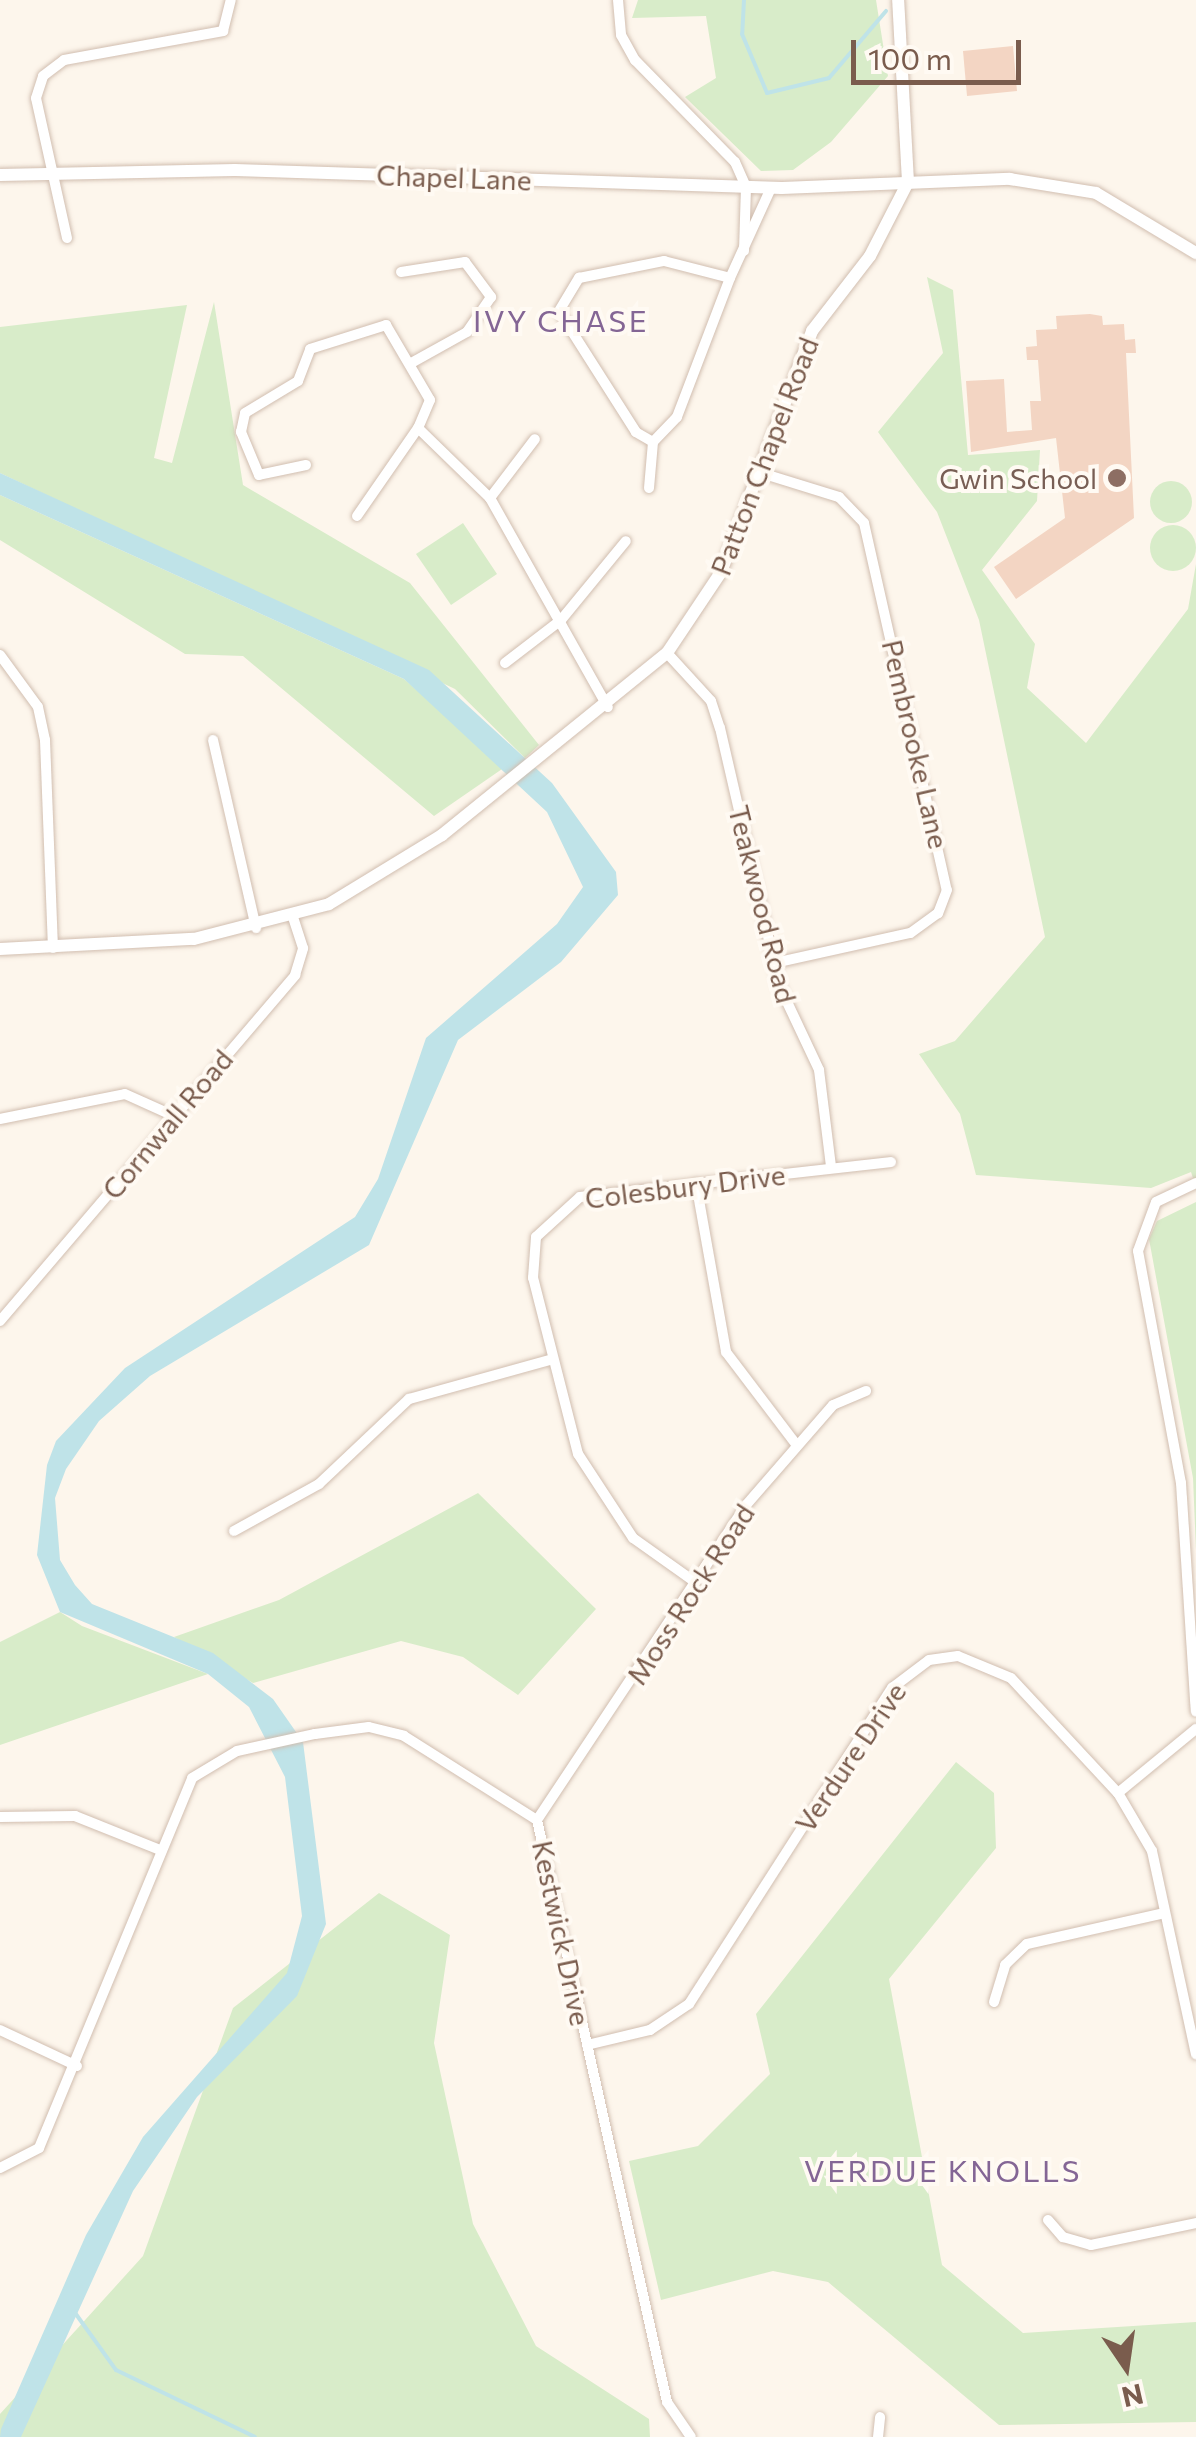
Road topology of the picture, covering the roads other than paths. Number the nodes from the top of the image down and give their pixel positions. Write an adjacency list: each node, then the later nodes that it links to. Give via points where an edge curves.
1 (231, 0): 4 (street, via 230,25 52,65 36,98)
2 (618, 0): 7 (street, via 620,35 635,60 735,162)
3 (898, 0): 6 (street)
4 (53, 173): 5 (street, Chapel Lane); 7 (street, Chapel Lane); 9 (street)
5 (0, 175)
6 (908, 182): 8 (street, Chapel Lane); 11 (street, via 1010,179 1096,193); 19 (street, Patton Chapel Road, via 870,256 812,332)
7 (746, 186): 8 (street, Chapel Lane); 10 (street)
8 (771, 188): 10 (street)
9 (67, 238)
10 (744, 251): 13 (street)
11 (1196, 253)
12 (401, 272): 14 (street, via 465,262 491,297 452,344)
13 (730, 278): 17 (street, via 677,417); 17 (street, via 664,261 589,274 564,291 559,311 568,337 636,432)
14 (413, 362): 15 (street, via 430,400); 18 (street, via 386,325 310,349 298,381 254,402 241,432 258,475)
15 (418, 428): 21 (street); 22 (street)
16 (535, 439): 21 (street)
17 (654, 442): 20 (street)
18 (306, 465)
19 (758, 472): 26 (street, Patton Chapel Road, via 721,572); 34 (street, Pembrooke Lane, via 839,496 864,523 946,874 943,904 922,927)
20 (649, 488)
21 (490, 498): 24 (street)
22 (358, 516)
23 (626, 541): 24 (street)
24 (561, 620): 27 (street); 28 (street)
25 (0, 654): 32 (street, via 38,707 45,740)
26 (667, 654): 28 (street, Patton Chapel Road); 34 (street, Teakwood Road, via 712,701)
27 (506, 662)
28 (609, 708): 30 (street, Patton Chapel Road, via 374,882)
29 (213, 740): 31 (street)
30 (293, 916): 31 (street, Patton Chapel Road); 35 (street, Cornwall Road, via 303,948 295,975)
31 (257, 928): 32 (street, Patton Chapel Road)
32 (54, 948): 33 (street, Patton Chapel Road)
33 (0, 949)
34 (775, 964): 38 (street, Teakwood Road, via 818,1070)
35 (174, 1116): 36 (street, via 125,1094); 41 (street, Cornwall Road)
36 (0, 1119)
37 (892, 1162): 38 (street, Colesbury Drive)
38 (830, 1167): 39 (street, Colesbury Drive)
39 (696, 1183): 42 (street, Colesbury Drive, via 580,1197 552,1214 532,1262); 44 (street, via 726,1352)
40 (1196, 1183): 47 (street, via 1156,1202 1138,1251 1181,1483)
41 (0, 1320)
42 (550, 1360): 45 (street, via 409,1399 319,1484); 46 (street, Colesbury Drive, via 600,1497 632,1538)
43 (866, 1391): 44 (street, Moss Rock Road, via 833,1405)
44 (795, 1443): 46 (street, Moss Rock Road)
45 (234, 1531)
46 (695, 1582): 51 (street, Moss Rock Road)
47 (1196, 1712)
48 (1196, 1730): 49 (street)
49 (1118, 1793): 53 (street, Verdure Drive, via 1152,1851); 56 (street, Verdure Drive, via 1011,1678 958,1656 929,1660 892,1688 689,2004 650,2030)
50 (0, 1817): 52 (street, via 75,1816)
51 (537, 1820): 52 (street, Kestwick Drive, via 404,1736 368,1727 256,1745 192,1778); 56 (street, Kestwick Drive)
52 (160, 1850): 58 (street, Kestwick Drive)
53 (1165, 1912): 54 (street, via 1027,1944 1005,1964); 57 (street, Verdure Drive)
54 (994, 2002)
55 (0, 2030): 58 (street)
56 (586, 2045): 63 (street, Kestwick Drive, via 667,2402)
57 (1196, 2054)
58 (76, 2066): 59 (street, Kestwick Drive, via 39,2148)
59 (0, 2168)
60 (1048, 2220): 61 (street, via 1063,2237 1091,2245)
61 (1196, 2223)
62 (880, 2417): 64 (street)
63 (691, 2437)
64 (878, 2437)

